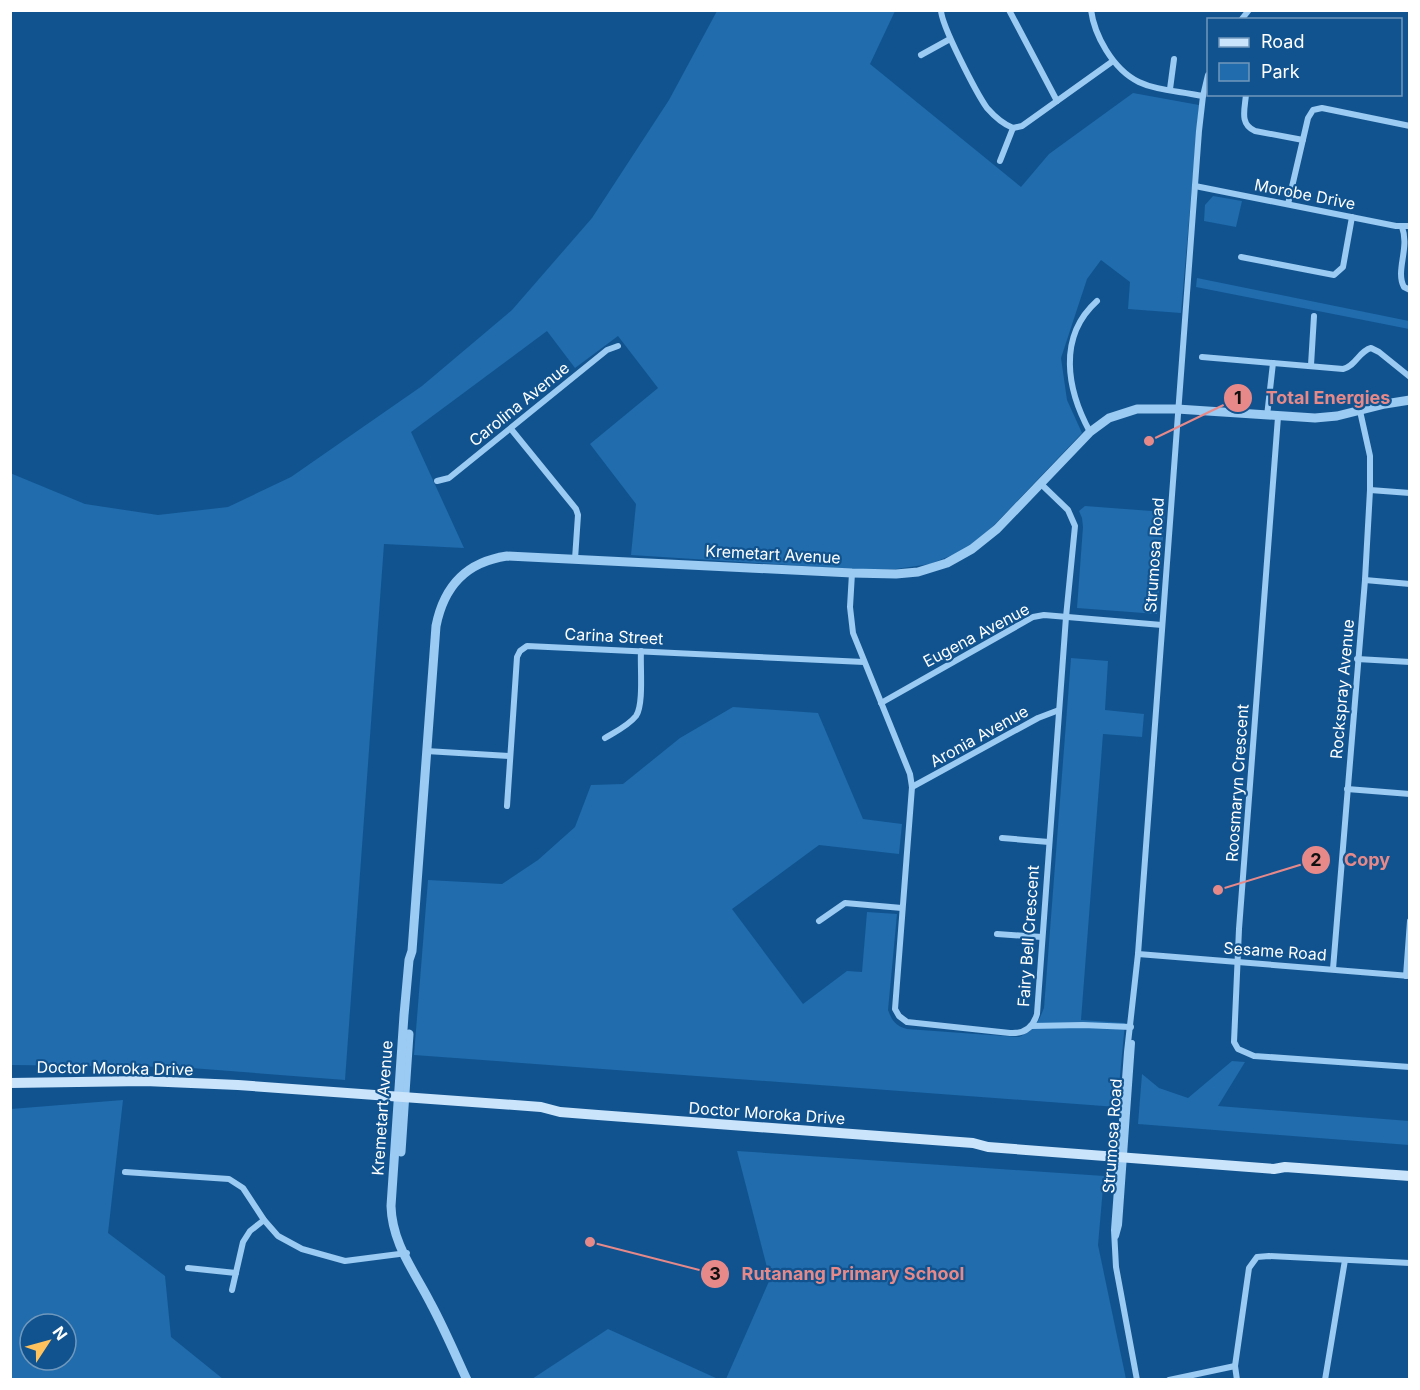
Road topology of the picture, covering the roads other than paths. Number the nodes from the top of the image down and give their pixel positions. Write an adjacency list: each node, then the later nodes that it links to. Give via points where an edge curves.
1 (941, 10): 4 (street)
2 (1009, 10): 12 (street)
3 (1091, 10): 7 (street, via 1095,28)
4 (950, 39): 5 (street); 14 (street, via 988,110)
5 (921, 54)
6 (1174, 59): 9 (street)
7 (1113, 61): 9 (street, via 1134,80); 12 (street)
8 (1207, 82): 10 (street, Strumosa Road)
9 (1170, 89): 10 (street)
10 (1203, 96): 17 (street, Strumosa Road)
11 (1246, 96): 15 (street, via 1244,121 1249,129)
12 (1057, 101): 14 (street, via 1022,126)
13 (1410, 126): 15 (street, via 1317,109 1310,114)
14 (1013, 128): 16 (street)
15 (1303, 140): 18 (street)
16 (1000, 161)
17 (1195, 186): 18 (street, Morobe Drive); 32 (street, Strumosa Road)
18 (1288, 204): 19 (street, Morobe Drive)
19 (1352, 217): 21 (street, Morobe Drive); 22 (street, via 1343,267 1334,275)
20 (1410, 226): 21 (street, Morobe Drive)
21 (1402, 227): 23 (street, via 1406,240 1401,280)
22 (1241, 257)
23 (1410, 290)
24 (1097, 301): 37 (street, via 1084,315 1069,361 1076,404)
25 (1314, 316): 29 (street)
26 (618, 346): 36 (street, Carolina Avenue, via 607,350)
27 (1202, 357): 28 (street)
28 (1273, 363): 29 (street); 34 (street)
29 (1311, 365): 30 (street, via 1346,368 1371,348)
30 (1410, 377)
31 (1410, 400): 33 (street, Kremetart Avenue)
32 (1177, 409): 34 (street, Kremetart Avenue); 37 (street, Kremetart Avenue, via 1120,413); 47 (street, Strumosa Road)
33 (1360, 411): 35 (street, Kremetart Avenue, via 1325,418); 40 (street, Rockspray Avenue, via 1370,456)
34 (1267, 416): 35 (street, Kremetart Avenue)
35 (1278, 417): 69 (street, Roosmaryn Crescent)
36 (511, 429): 38 (street, Carolina Avenue, via 449,478); 42 (street, via 576,509)
37 (1090, 432): 39 (street, Kremetart Avenue)
38 (437, 481)
39 (1040, 483): 43 (street, Kremetart Avenue, via 981,543 961,556 918,572); 46 (street, Fairy Bell Crescent, via 1068,510 1075,526)
40 (1370, 490): 41 (street); 44 (street, Rockspray Avenue)
41 (1410, 493)
42 (574, 559): 43 (street, Kremetart Avenue); 55 (street, Kremetart Avenue, via 496,557 468,570 450,590 436,626)
43 (852, 573): 50 (street, Fairy Bell Crescent, via 850,621)
44 (1365, 580): 45 (street); 49 (street, Rockspray Avenue)
45 (1410, 584)
46 (1066, 617): 47 (street, Eugena Avenue); 52 (street, Eugena Avenue, via 1044,615 1027,620); 53 (street, Fairy Bell Crescent)
47 (1162, 625): 68 (street, Strumosa Road)
48 (640, 651): 50 (street, Carina Street); 54 (street, via 638,714); 56 (street, Carina Street, via 529,646 522,649 518,657)
49 (1357, 659): 51 (street); 58 (street, Rockspray Avenue)
50 (864, 662): 52 (street, Fairy Bell Crescent)
51 (1410, 662)
52 (881, 704): 57 (street, Fairy Bell Crescent)
53 (1059, 710): 57 (street, Aronia Avenue); 62 (street, Fairy Bell Crescent)
54 (605, 738)
55 (426, 751): 56 (street); 76 (street, Kremetart Avenue, via 408,964)
56 (509, 756): 60 (street, Carina Street)
57 (912, 788): 63 (street, Fairy Bell Crescent)
58 (1347, 789): 59 (street); 70 (street, Rockspray Avenue)
59 (1410, 794)
60 (507, 806)
61 (1002, 838): 62 (street)
62 (1049, 842): 67 (street, Fairy Bell Crescent)
63 (902, 908): 64 (street, via 845,903); 72 (street, Fairy Bell Crescent, via 894,1002 902,1020 1010,1033 1023,1032)
64 (819, 921)
65 (1410, 921): 71 (street)
66 (997, 934): 67 (street)
67 (1042, 937): 72 (street, Fairy Bell Crescent, via 1036,1014)
68 (1138, 954): 69 (street, Sesame Road); 73 (street, Strumosa Road)
69 (1238, 962): 70 (street, Sesame Road); 74 (street, Roosmaryn Crescent, via 1234,1042 1238,1050 1254,1056)
70 (1333, 969): 71 (street, Sesame Road)
71 (1408, 976)
72 (1031, 1026): 73 (street)
73 (1131, 1028): 77 (street, Strumosa Road)
74 (1410, 1067)
75 (10, 1083): 76 (main road, Doctor Moroka Drive, via 145,1081 238,1085)
76 (402, 1100): 77 (main road, Doctor Moroka Drive); 81 (street, Kremetart Avenue, via 396,1207)
77 (1121, 1155): 79 (main road, Doctor Moroka Drive); 89 (street, Strumosa Road, via 1116,1268)
78 (125, 1172): 80 (street, via 229,1179 243,1188)
79 (1410, 1176)
80 (264, 1220): 81 (street, via 288,1243 337,1259 356,1261); 85 (street, via 246,1235)
81 (405, 1254): 88 (street, Kremetart Avenue)
82 (1345, 1260): 83 (street); 87 (street, via 1269,1256 1253,1260); 92 (street)
83 (1410, 1263)
84 (188, 1268): 85 (street)
85 (236, 1273): 86 (street)
86 (232, 1290)
87 (1235, 1366): 90 (street); 91 (street)
88 (467, 1380)
89 (1137, 1380)
90 (1169, 1380)
91 (1237, 1380)
92 (1325, 1380)

